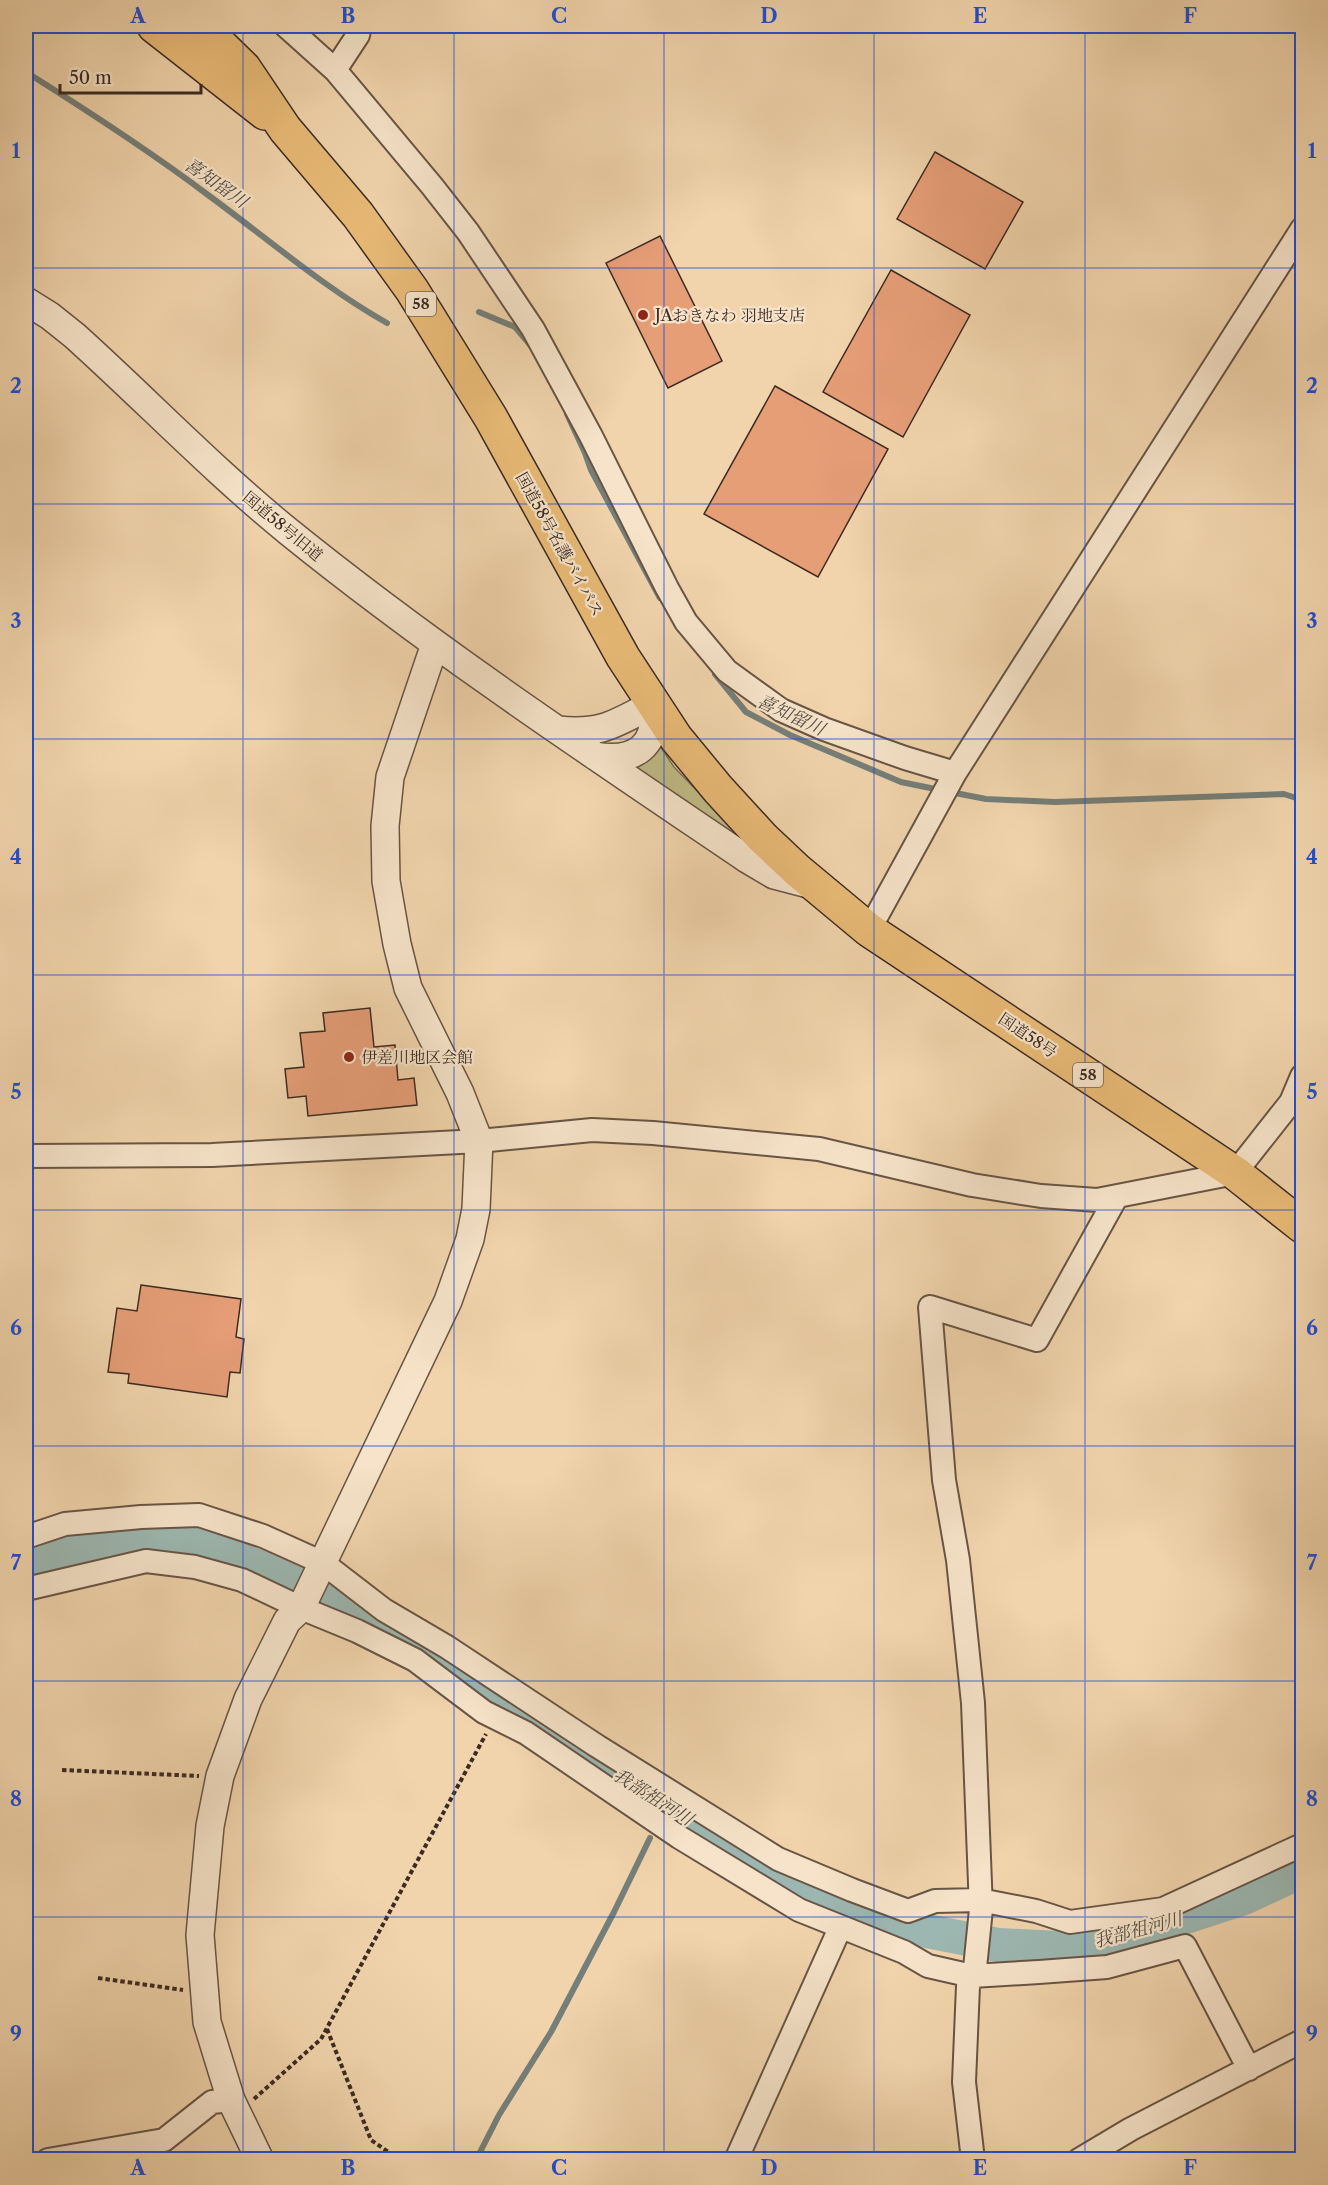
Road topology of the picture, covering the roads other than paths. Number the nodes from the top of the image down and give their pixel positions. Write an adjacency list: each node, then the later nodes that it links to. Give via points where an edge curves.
1 (154, 26): 6 (highway, 国道58号名護バイパス / 58)
2 (201, 26): 6 (highway, 国道58号名護バイパス / 58, via 244,68)
3 (286, 26): 5 (street)
4 (360, 26): 5 (street)
5 (335, 70): 13 (street, via 468,232 533,329 667,588 687,622 727,671 781,710)
6 (285, 129): 10 (highway, 国道58号名護バイパス / 58, via 357,215 412,290 491,418)
7 (1302, 229): 13 (street)
8 (26, 301): 9 (street, 国道58号旧道, via 75,336 287,530)
9 (435, 644): 11 (street, 国道58号旧道); 17 (street, via 390,777 385,826 386,881 408,988)
10 (652, 704): 11 (street, via 607,728); 12 (street, via 653,732 643,746 624,757); 14 (highway, 国道58号名護バイパス / 58, via 718,789 762,837)
11 (558, 730): 12 (street, 国道58号旧道)
12 (595, 756): 14 (street, 国道58号旧道, via 747,860 774,875)
13 (953, 776): 15 (street)
14 (817, 887): 15 (highway, 国道58号名護バイパス / 58)
15 (869, 930): 19 (highway, 国道58号 / 58)
16 (1302, 1076): 19 (street, via 1291,1102)
17 (479, 1141): 18 (street, via 212,1155); 20 (street, via 592,1130 653,1133 819,1149 972,1185 1041,1196 1097,1200); 23 (street, via 476,1209 448,1301)
18 (26, 1156)
19 (1235, 1173): 20 (street); 21 (highway, 国道58号 / 58)
20 (1117, 1196): 27 (street, via 1036,1340 930,1307 944,1480 958,1560 973,1703)
21 (1302, 1226)
22 (26, 1538): 23 (street, via 65,1524 199,1515 263,1536)
23 (320, 1569): 25 (street); 27 (street, via 778,1858 908,1911 934,1901)
24 (26, 1589): 25 (street, via 146,1561 195,1567 242,1580)
25 (302, 1606): 28 (street, via 415,1660 484,1712 526,1733 689,1843 799,1910); 32 (street, via 287,1621 248,1699 220,1776 210,1826 200,1935 207,2022)
26 (1302, 1845): 27 (street, via 1164,1909 1070,1922 1036,1911)
27 (981, 1904): 29 (street)
28 (840, 1928): 29 (street, via 904,1952 928,1966); 35 (street)
29 (973, 1972): 31 (street, via 1107,1967 1185,1946); 36 (street, via 968,1986 964,2082)
30 (1302, 2041): 31 (street)
31 (1250, 2069): 37 (street, via 1131,2128)
32 (234, 2107): 33 (street, via 212,2102 164,2140); 34 (street)
33 (48, 2160)
34 (260, 2160)
35 (736, 2160)
36 (973, 2160)
37 (1079, 2160)

